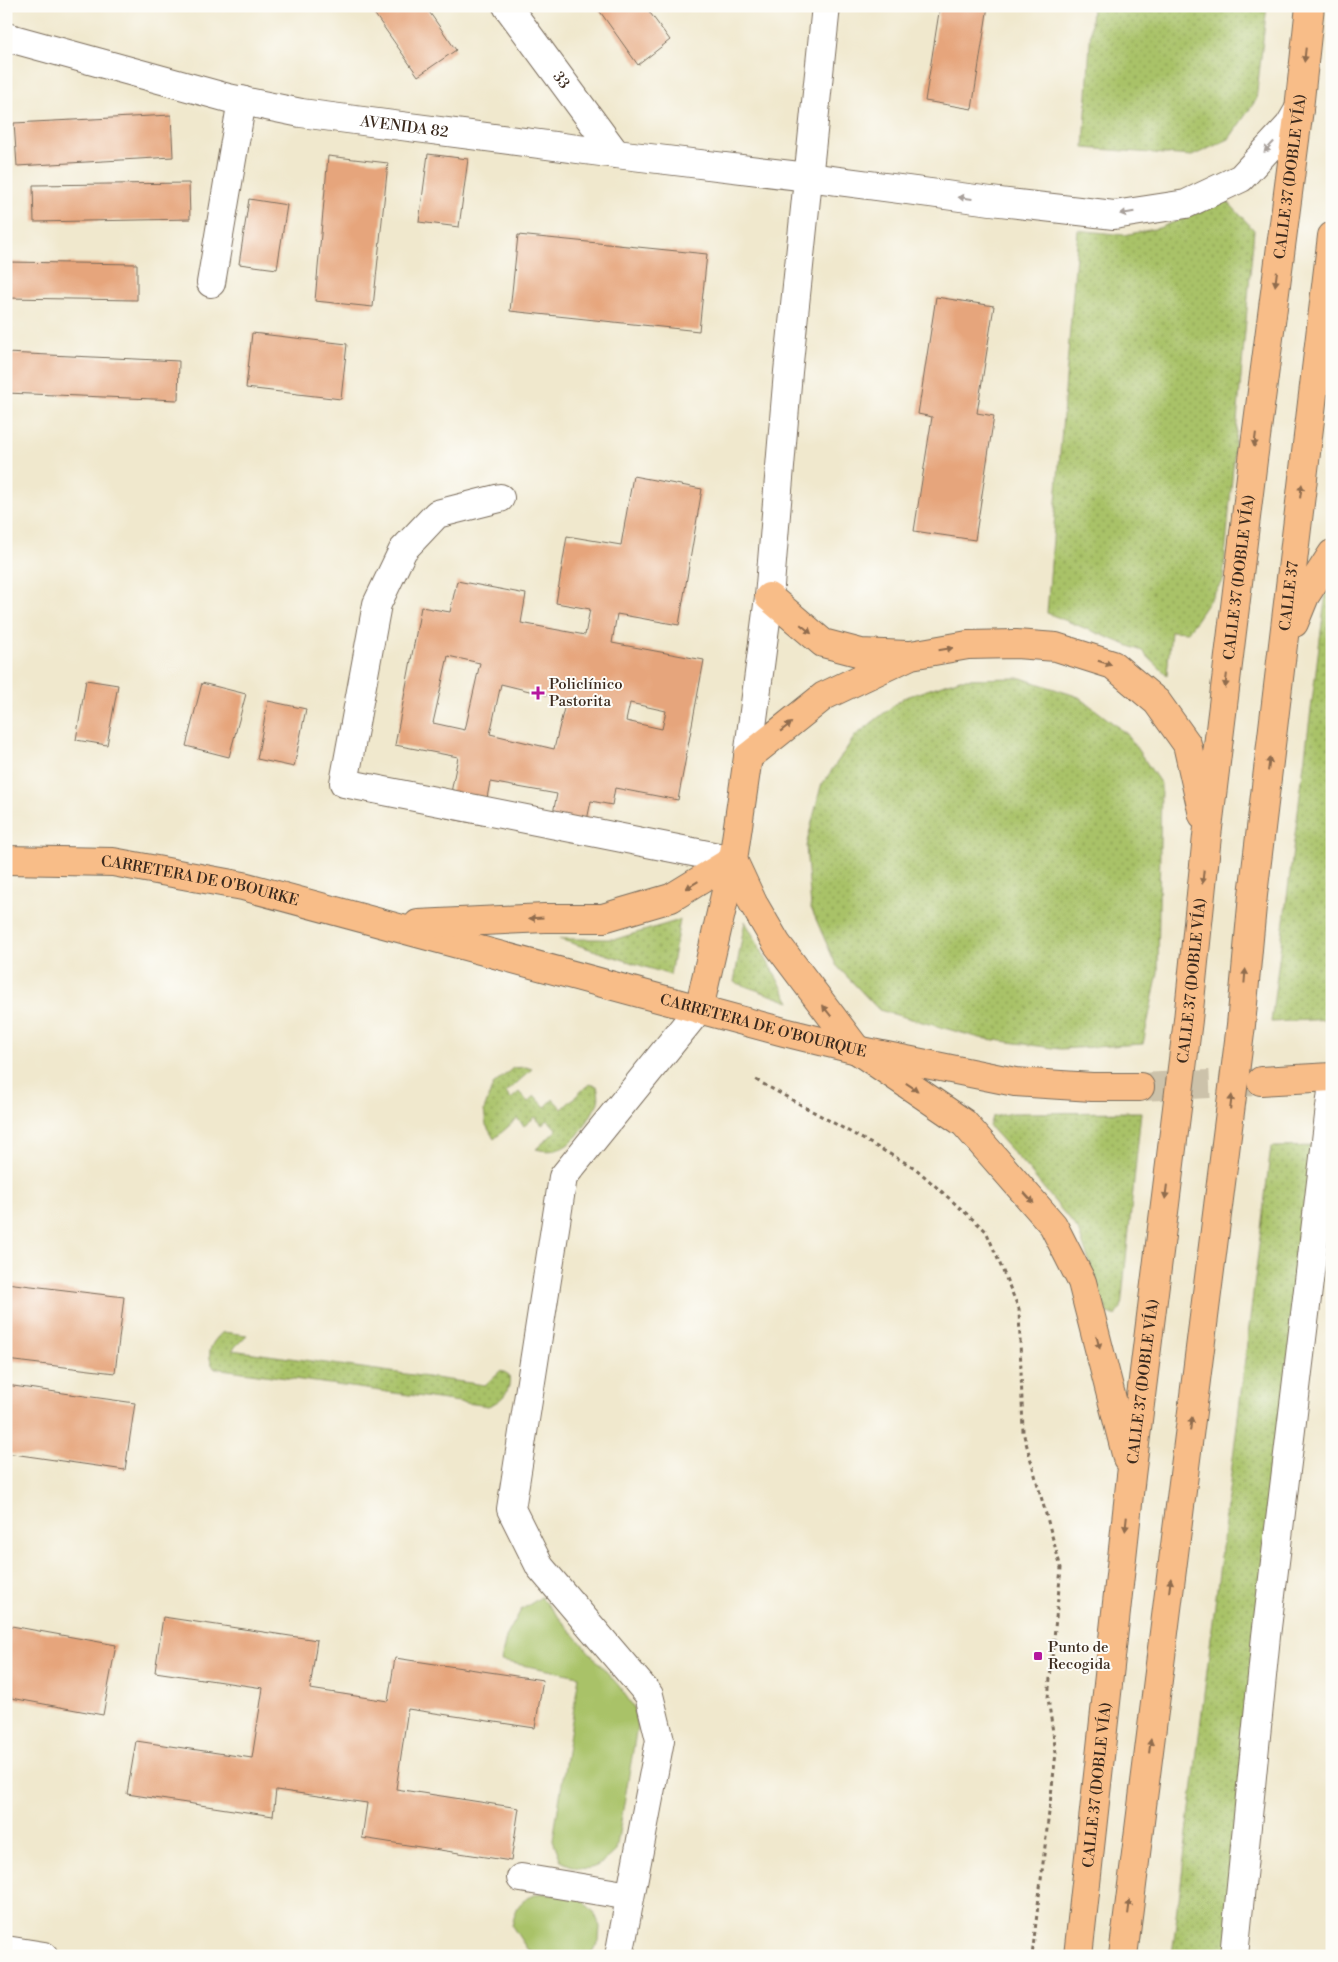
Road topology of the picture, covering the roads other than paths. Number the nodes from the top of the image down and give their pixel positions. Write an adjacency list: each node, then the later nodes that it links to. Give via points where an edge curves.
1 (507, 6): 7 (street, 33)
2 (826, 6): 8 (street)
3 (1310, 6): 6 (main road, CALLE 37 (DOBLE VÍA), one-way to 6)
4 (6, 37): 5 (street, AVENIDA 82)
5 (242, 100): 7 (street, AVENIDA 82, via 301,113); 10 (street)
6 (1299, 109): 8 (street, AVENIDA 82, one-way to 8, via 1289,126 1241,178 1186,204 1114,215); 17 (main road, CALLE 37 (DOBLE VÍA), one-way to 17, via 1252,460)
7 (616, 154): 8 (street, AVENIDA 82)
8 (808, 177): 13 (street)
9 (1332, 236): 14 (main road, CALLE 37, one-way to 9)
10 (210, 283)
11 (500, 498): 19 (street, via 437,514 403,550 377,604 344,784)
12 (1332, 554): 14 (main road, via 1305,596)
13 (769, 597): 15 (main road, one-way to 15, via 823,643 861,653); 16 (street)
14 (1282, 653): 34 (main road, one-way to 14, via 1241,1025)
15 (911, 655): 16 (main road, one-way to 15, via 824,696); 17 (main road, one-way to 17, via 968,645 1016,644 1056,648 1113,665 1157,702 1187,744)
16 (748, 757): 19 (main road)
17 (1207, 836): 27 (main road, CALLE 37 (DOBLE VÍA), one-way to 27, via 1188,1020)
18 (6, 860): 20 (main road, CARRETERA DE O'BOURKE, via 113,862 243,886)
19 (733, 860): 20 (main road, one-way to 20, via 671,898 602,918); 21 (main road); 22 (main road, one-way to 19, via 777,944)
20 (391, 926): 21 (main road, CARRETERA DE O'BOURQUE)
21 (699, 1009): 22 (main road, CARRETERA DE O'BOURQUE); 29 (street, via 563,1177 511,1510 540,1567 649,1695 660,1740)
22 (857, 1050): 25 (main road, CARRETERA DE O'BOURQUE, via 1015,1082 1092,1088); 27 (main road, one-way to 27, via 964,1123 1053,1225 1082,1282)
23 (1332, 1077): 24 (main road)
24 (1261, 1081)
25 (1140, 1087)
26 (1332, 1091): 35 (street, via 1266,1636)
27 (1131, 1476): 33 (main road, CALLE 37 (DOBLE VÍA), one-way to 33)
28 (521, 1878): 29 (street)
29 (630, 1896): 32 (street)
30 (6, 1950): 31 (street)
31 (44, 1956)
32 (619, 1956)
33 (1078, 1956)
34 (1123, 1956)
35 (1234, 1956)

